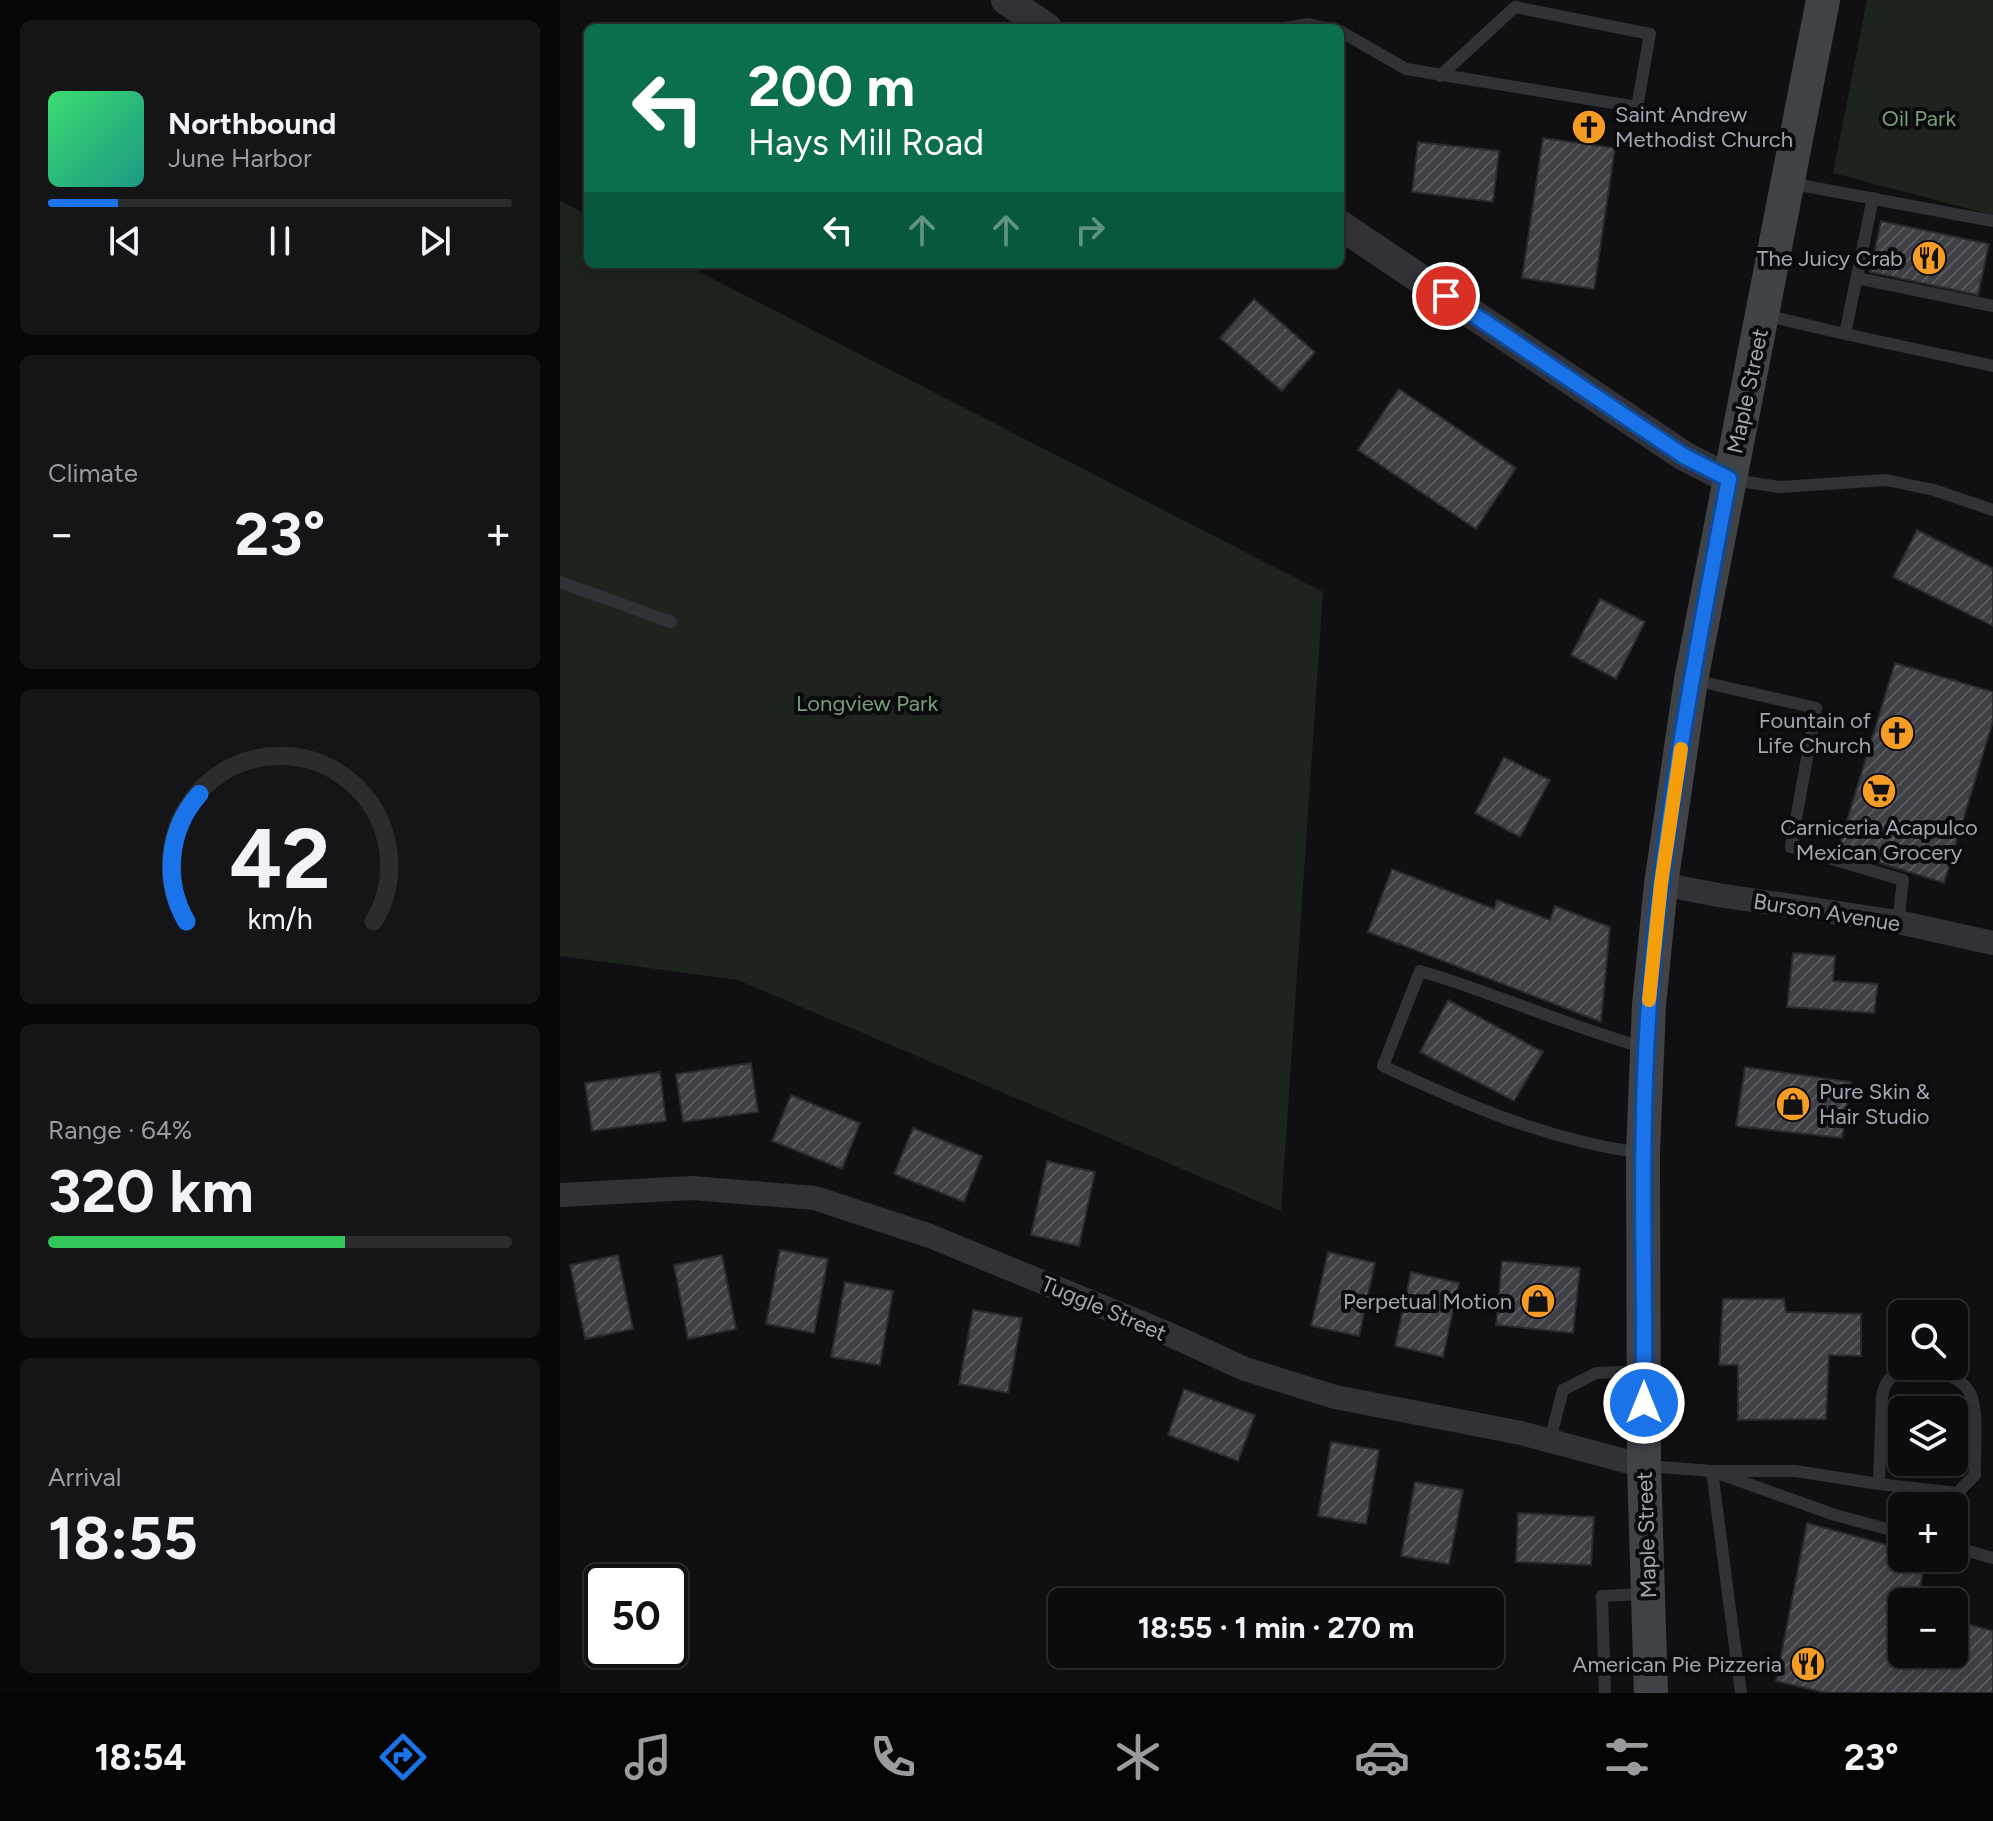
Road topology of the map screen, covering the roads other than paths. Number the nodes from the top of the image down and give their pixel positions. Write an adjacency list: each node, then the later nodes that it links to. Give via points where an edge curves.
1 (1006, 0): 3 (street)
2 (1823, 0): 6 (main road, Maple Street)
3 (1041, 24)
4 (1344, 33): 5 (lane, via 1406,69)
5 (1440, 76): 5 (lane, via 1637,107 1650,34 1515,7)
6 (1789, 183): 7 (lane); 12 (main road, Maple Street)
7 (1873, 198): 8 (lane); 10 (lane)
8 (1993, 221)
9 (1344, 228): 15 (street, via 1684,456)
10 (1857, 278): 11 (lane); 13 (lane)
11 (1993, 306)
12 (1763, 315): 13 (lane); 15 (main road, Maple Street)
13 (1845, 334): 14 (lane)
14 (1993, 366)
15 (1729, 479): 16 (lane, via 1780,487 1886,480); 19 (main road, Maple Street)
16 (1993, 510)
17 (560, 582): 18 (lane)
18 (671, 622)
19 (1691, 680): 20 (main road, Maple Street); 21 (lane, via 1816,708 1791,847 1903,880)
20 (1661, 884): 21 (street, Burson Avenue); 23 (main road, Maple Street)
21 (1898, 922): 22 (street, Burson Avenue)
22 (1993, 943)
23 (1647, 1048): 24 (main road, Maple Street); 24 (lane, via 1420,971 1383,1066 1545,1134)
24 (1643, 1153): 26 (main road, Maple Street)
25 (560, 1195): 27 (street, Tuggle Street, via 692,1188 815,1198 930,1236 1245,1369 1335,1397)
26 (1644, 1371): 27 (lane, via 1596,1373 1563,1390); 28 (main road, Maple Street)
27 (1550, 1440): 28 (street, Tuggle Street)
28 (1644, 1466): 29 (lane); 34 (main road, Maple Street)
29 (1712, 1471): 30 (lane, via 1795,1471); 31 (lane); 37 (lane)
30 (1879, 1484): 30 (lane, via 1957,1493 1975,1475 1974,1408 1962,1382 1906,1371 1886,1383)
31 (1888, 1529)
32 (1968, 1551): 33 (lane)
33 (1993, 1558)
34 (1648, 1594): 35 (lane, via 1602,1596); 36 (main road, Maple Street)
35 (1605, 1693)
36 (1651, 1693)
37 (1741, 1693)

